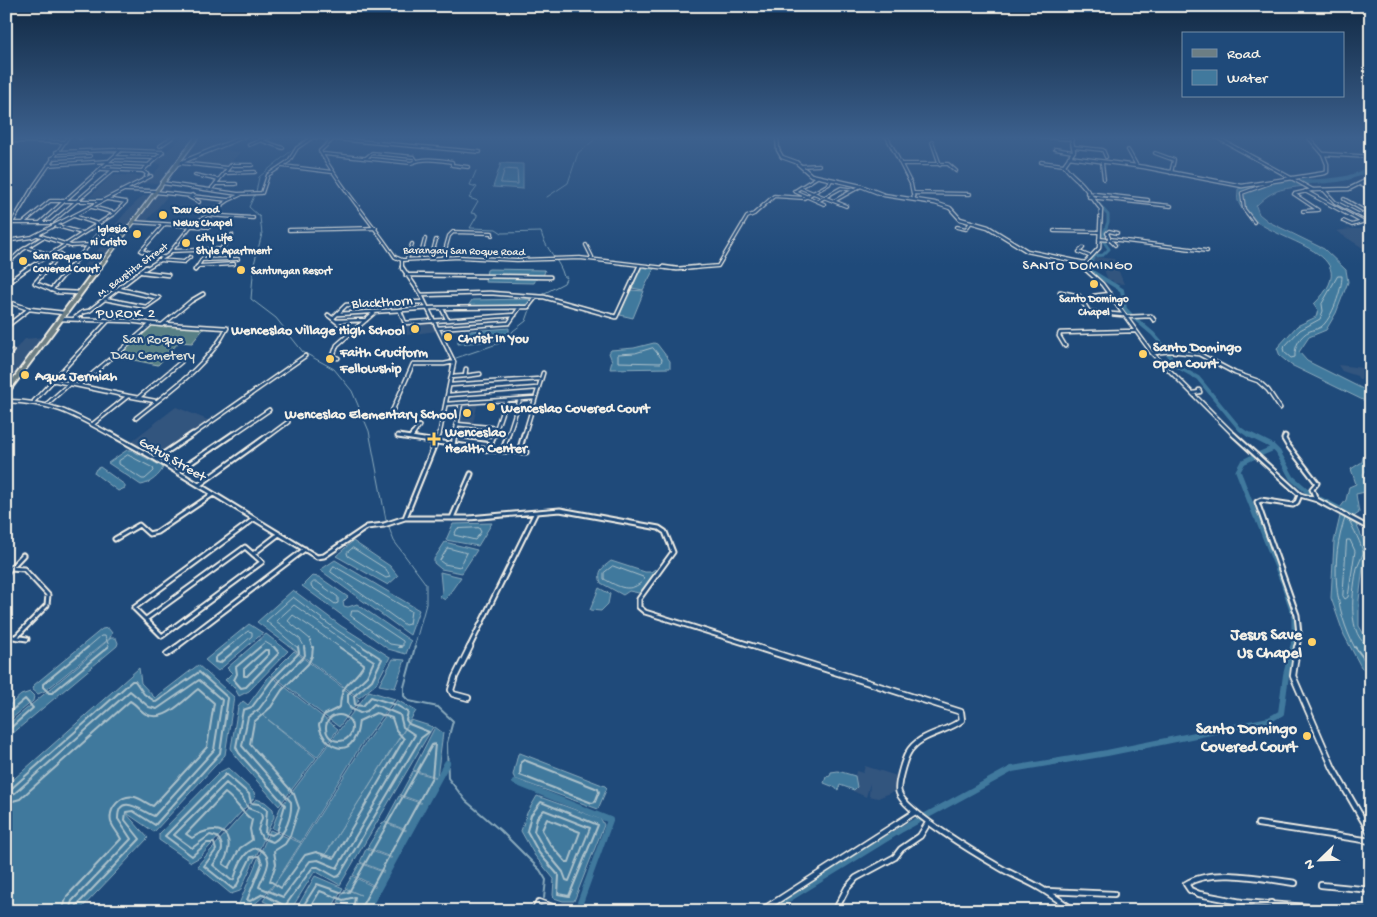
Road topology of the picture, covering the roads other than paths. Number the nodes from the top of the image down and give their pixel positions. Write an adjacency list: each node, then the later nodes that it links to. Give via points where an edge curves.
1 (39, 180): 66 (street)
2 (89, 180): 46 (street)
3 (102, 180): 47 (street)
4 (144, 180): 26 (street)
5 (165, 180): 17 (main road)
6 (219, 180): 19 (street)
7 (266, 180): 35 (street, via 264,193)
8 (338, 180): 76 (street, Barangay San Roque Road)
9 (814, 180): 24 (street)
10 (831, 180): 22 (street); 32 (street)
11 (908, 180): 33 (street)
12 (1077, 180): 34 (street)
13 (1210, 180): 18 (street, via 1236,185)
14 (1283, 180): 18 (street)
15 (1295, 180): 28 (street)
16 (1369, 180): 21 (street)
17 (162, 183): 23 (street); 31 (main road)
18 (1270, 183): 65 (street, via 1242,193 1242,208)
19 (216, 184): 20 (street); 23 (street)
20 (236, 184)
21 (1362, 185): 25 (street); 29 (street, via 1348,190)
22 (861, 186): 27 (street); 41 (street, via 884,195)
23 (211, 188): 35 (street)
24 (801, 188): 32 (street); 38 (street, via 794,191)
25 (1371, 188)
26 (124, 190): 31 (street); 43 (street)
27 (854, 190): 40 (street, via 841,188); 49 (street)
28 (1313, 190): 29 (street); 30 (street)
29 (1324, 190): 59 (street, via 1335,202)
30 (1305, 191): 55 (street, via 1294,194 1318,210); 61 (street, via 1362,222 1353,226)
31 (156, 192): 37 (street); 63 (main road)
32 (813, 193): 38 (street); 40 (street)
33 (914, 193): 36 (street); 41 (street)
34 (1087, 193): 39 (street); 45 (street)
35 (242, 194): 44 (street, M. Baustita Street)
36 (970, 194)
37 (192, 195): 44 (street); 50 (street, via 189,197)
38 (807, 196): 48 (street); 120 (street, Barangay San Roque Road, via 774,196 746,217 718,266 684,269)
39 (1090, 197): 53 (street); 79 (street, via 1101,209)
40 (825, 198): 48 (street); 49 (street)
41 (914, 199): 64 (street, via 950,208 960,218)
42 (1344, 199): 59 (street, via 1366,212)
43 (105, 200): 47 (street); 54 (street); 56 (street, via 126,202)
44 (229, 200): 57 (street, M. Baustita Street)
45 (1148, 200)
46 (65, 201): 47 (street); 67 (street, via 49,201); 68 (street)
47 (77, 201): 69 (street)
48 (818, 201): 51 (street)
49 (833, 201): 52 (street)
50 (199, 202)
51 (824, 204)
52 (846, 206)
53 (1171, 206)
54 (92, 207): 56 (street); 58 (street)
55 (1303, 211)
56 (115, 213): 70 (street)
57 (206, 215): 60 (street); 73 (street, M. Baustita Street)
58 (74, 216): 70 (street); 72 (street)
59 (1361, 216): 62 (street)
60 (253, 218)
61 (1343, 221)
62 (1371, 221)
63 (133, 222): 71 (street); 131 (main road)
64 (971, 222): 75 (street, via 966,229); 117 (street, via 988,227 1027,251)
65 (1254, 222)
66 (13, 223): 67 (street); 81 (street)
67 (23, 223): 68 (street)
68 (40, 223): 69 (street)
69 (51, 223): 72 (street)
70 (99, 224): 82 (street)
71 (165, 224): 73 (street); 106 (street, via 141,251)
72 (57, 225): 82 (street); 84 (street)
73 (190, 227): 74 (street); 101 (street, M. Baustita Street)
74 (209, 227)
75 (957, 227)
76 (376, 228): 77 (street); 116 (street, Barangay San Roque Road, via 395,257)
77 (289, 230)
78 (1054, 231): 79 (street)
79 (1099, 232): 91 (street)
80 (1117, 232): 92 (street, via 1107,233)
81 (6, 233)
82 (82, 234): 94 (street)
83 (98, 234): 95 (street)
84 (37, 235): 87 (street); 89 (street)
85 (232, 235): 100 (street, via 221,249)
86 (492, 235): 108 (street, via 453,232)
87 (43, 237): 94 (street); 98 (street)
88 (425, 239): 109 (street)
89 (6, 240)
90 (436, 240): 110 (street)
91 (1102, 240): 92 (street); 105 (street, via 1098,250)
92 (1110, 240): 97 (street); 102 (street)
93 (412, 244): 112 (street)
94 (65, 245): 95 (street); 103 (street)
95 (88, 245): 129 (street)
96 (586, 245): 113 (street)
97 (1115, 246)
98 (26, 247): 103 (street); 119 (street)
99 (1083, 248): 105 (street, via 1079,252)
100 (208, 250): 101 (street); 115 (street)
101 (172, 251): 106 (street, M. Baustita Street)
102 (1208, 251)
103 (48, 254): 127 (street)
104 (61, 254): 129 (street, via 35,283)
105 (1089, 256): 117 (street, via 1085,263)
106 (164, 257): 114 (street, M. Baustita Street)
107 (190, 257): 114 (street, via 184,262)
108 (442, 257): 110 (street, Barangay San Roque Road); 113 (street, Barangay San Roque Road)
109 (420, 258): 110 (street, Barangay San Roque Road); 112 (street, Barangay San Roque Road)
110 (430, 258)
111 (238, 259): 115 (street)
112 (407, 259): 116 (street, Barangay San Roque Road)
113 (591, 259): 120 (street, Barangay San Roque Road)
114 (157, 260): 123 (street, M. Baustita Street)
115 (202, 260): 121 (street)
116 (402, 260): 125 (street, via 400,266)
117 (1077, 262): 133 (street)
118 (234, 264): 121 (street)
119 (6, 265)
120 (640, 265): 136 (street, via 616,317)
121 (198, 266): 122 (street)
122 (195, 270)
123 (142, 272): 124 (street); 128 (street, M. Baustita Street)
124 (168, 275)
125 (406, 275): 126 (street); 134 (street)
126 (550, 277)
127 (6, 284)
128 (118, 289): 137 (street, M. Baustita Street); 137 (street, via 159,298 146,307)
129 (51, 290): 131 (street)
130 (1060, 292): 152 (street, via 1079,296 1089,312)
131 (80, 293): 147 (main road)
132 (203, 294): 162 (street)
133 (1110, 294): 135 (street); 152 (street)
134 (421, 295): 136 (street, via 490,293); 139 (street)
135 (1094, 296)
136 (538, 297): 141 (street, via 528,307)
137 (105, 299): 153 (street, M. Baustita Street)
138 (8, 301): 140 (street); 142 (street)
139 (424, 302): 143 (street); 148 (street, via 346,306)
140 (6, 305)
141 (521, 307): 144 (street, Blackthorn); 150 (street)
142 (29, 309): 147 (street); 164 (street)
143 (427, 309): 144 (street, Blackthorn); 145 (street, Blackthorn); 159 (street)
144 (442, 309): 155 (street)
145 (400, 311): 146 (street, Blackthorn); 159 (street, via 405,323)
146 (375, 312): 148 (street, Blackthorn); 158 (street)
147 (64, 313): 154 (main road)
148 (338, 314): 157 (street)
149 (328, 315): 157 (street)
150 (515, 315): 151 (street); 163 (street, via 510,322)
151 (487, 316): 155 (street); 163 (street)
152 (1124, 316): 160 (street, via 1151,316); 166 (street)
153 (75, 318): 154 (street); 156 (street)
154 (61, 319): 190 (main road)
155 (447, 319): 159 (street)
156 (108, 320): 161 (street); 184 (street)
157 (334, 320): 158 (street); 167 (street)
158 (366, 320): 167 (street)
159 (433, 320): 165 (street)
160 (1154, 320)
161 (151, 324): 162 (street); 171 (street)
162 (164, 324): 200 (street, via 227,328 217,346)
163 (486, 324): 165 (street)
164 (6, 328)
165 (437, 328): 177 (street)
166 (1136, 330): 168 (street, via 1060,333); 170 (street)
167 (351, 333): 174 (street, via 334,351 333,356)
168 (1065, 346)
169 (12, 351): 173 (street)
170 (1152, 352): 191 (street); 204 (street, via 1200,354 1235,373 1258,380)
171 (114, 356)
172 (304, 356): 224 (street)
173 (6, 358)
174 (338, 358)
175 (109, 360): 186 (street)
176 (181, 362): 194 (street)
177 (454, 362): 181 (street); 206 (street, via 413,364)
178 (466, 369): 182 (street)
179 (543, 373): 183 (street)
180 (480, 374): 182 (street)
181 (451, 376): 182 (street); 187 (street)
182 (465, 376)
183 (540, 379): 187 (street); 188 (street)
184 (52, 380): 185 (street); 199 (street)
185 (70, 384): 186 (street); 202 (street)
186 (79, 385): 193 (street)
187 (450, 385): 192 (street)
188 (537, 388): 192 (street); 195 (street)
189 (1199, 390): 191 (street)
190 (6, 392)
191 (1193, 394): 229 (street)
192 (448, 395): 203 (street)
193 (128, 396): 194 (street); 209 (street)
194 (139, 397): 200 (street)
195 (535, 398): 196 (street); 222 (street)
196 (520, 399): 198 (street); 221 (street)
197 (6, 400): 199 (street, Gatus Street)
198 (506, 400): 201 (street); 212 (street)
199 (33, 401): 202 (street, Gatus Street)
200 (156, 401): 207 (street)
201 (461, 403): 203 (street); 210 (street)
202 (47, 404): 209 (street, Gatus Street)
203 (446, 404): 218 (street)
204 (1280, 408)
205 (269, 410): 225 (street)
206 (390, 416)
207 (136, 418)
208 (288, 422): 227 (street)
209 (93, 424): 224 (street, Gatus Street)
210 (456, 424): 212 (street); 213 (street)
211 (419, 426): 216 (street)
212 (497, 428): 217 (street)
213 (455, 435): 217 (street); 219 (street)
214 (398, 436): 216 (street)
215 (1285, 436): 230 (street, via 1287,444 1317,483 1312,489)
216 (411, 438): 218 (street)
217 (492, 440): 220 (street)
218 (438, 443): 219 (street); 232 (street)
219 (453, 445): 220 (street)
220 (489, 450): 221 (street)
221 (503, 451): 222 (street)
222 (519, 452): 223 (street)
223 (526, 452)
224 (156, 459): 225 (street, Gatus Street)
225 (178, 472): 227 (street, Gatus Street)
226 (471, 474): 233 (street)
227 (199, 485): 228 (street, Gatus Street)
228 (213, 494): 234 (street, Gatus Street); 237 (street, via 157,532 149,534 139,525)
229 (1300, 495): 230 (street); 252 (street, via 1293,505 1261,500 1257,506 1298,615 1293,676 1333,768)
230 (1317, 500): 235 (street)
231 (535, 513): 233 (street); 248 (street, via 455,677 453,694); 249 (street, via 560,510 659,528 665,532 673,552 660,574 640,596 639,607 645,612 961,712 962,720 953,727 927,735 908,752 898,792)
232 (405, 518): 233 (street); 238 (street, Gatus Street, via 367,527 320,557)
233 (452, 518)
234 (254, 519): 236 (street, Gatus Street); 243 (street, via 134,608)
235 (1371, 529)
236 (279, 534): 238 (street, Gatus Street); 239 (street)
237 (115, 539)
238 (305, 549): 247 (street)
239 (253, 554): 243 (street, via 245,547); 243 (street, via 262,562 162,636)
240 (22, 555): 241 (street)
241 (10, 568): 242 (street); 245 (street, via 24,569 48,595 47,605)
242 (6, 573)
243 (146, 619)
244 (6, 636): 245 (street)
245 (16, 637): 246 (street)
246 (27, 639)
247 (167, 654)
248 (468, 698)
249 (916, 813): 250 (street); 263 (street)
250 (927, 822): 257 (street, via 1000,868); 264 (street, via 920,836 901,849 895,858 856,878)
251 (1258, 824): 253 (street)
252 (1371, 834)
253 (1371, 841)
254 (1295, 883): 259 (street, via 1208,876 1191,879 1186,884 1199,894)
255 (1321, 886): 256 (street)
256 (1371, 890)
257 (1045, 891): 258 (street); 265 (street)
258 (1114, 894)
259 (1241, 902): 260 (street); 266 (street)
260 (1270, 903): 267 (street); 268 (street)
261 (534, 911): 262 (street, via 538,902)
262 (563, 911)
263 (761, 911)
264 (835, 911)
265 (1075, 911)
266 (1232, 911)
267 (1273, 911)
268 (1361, 911)

